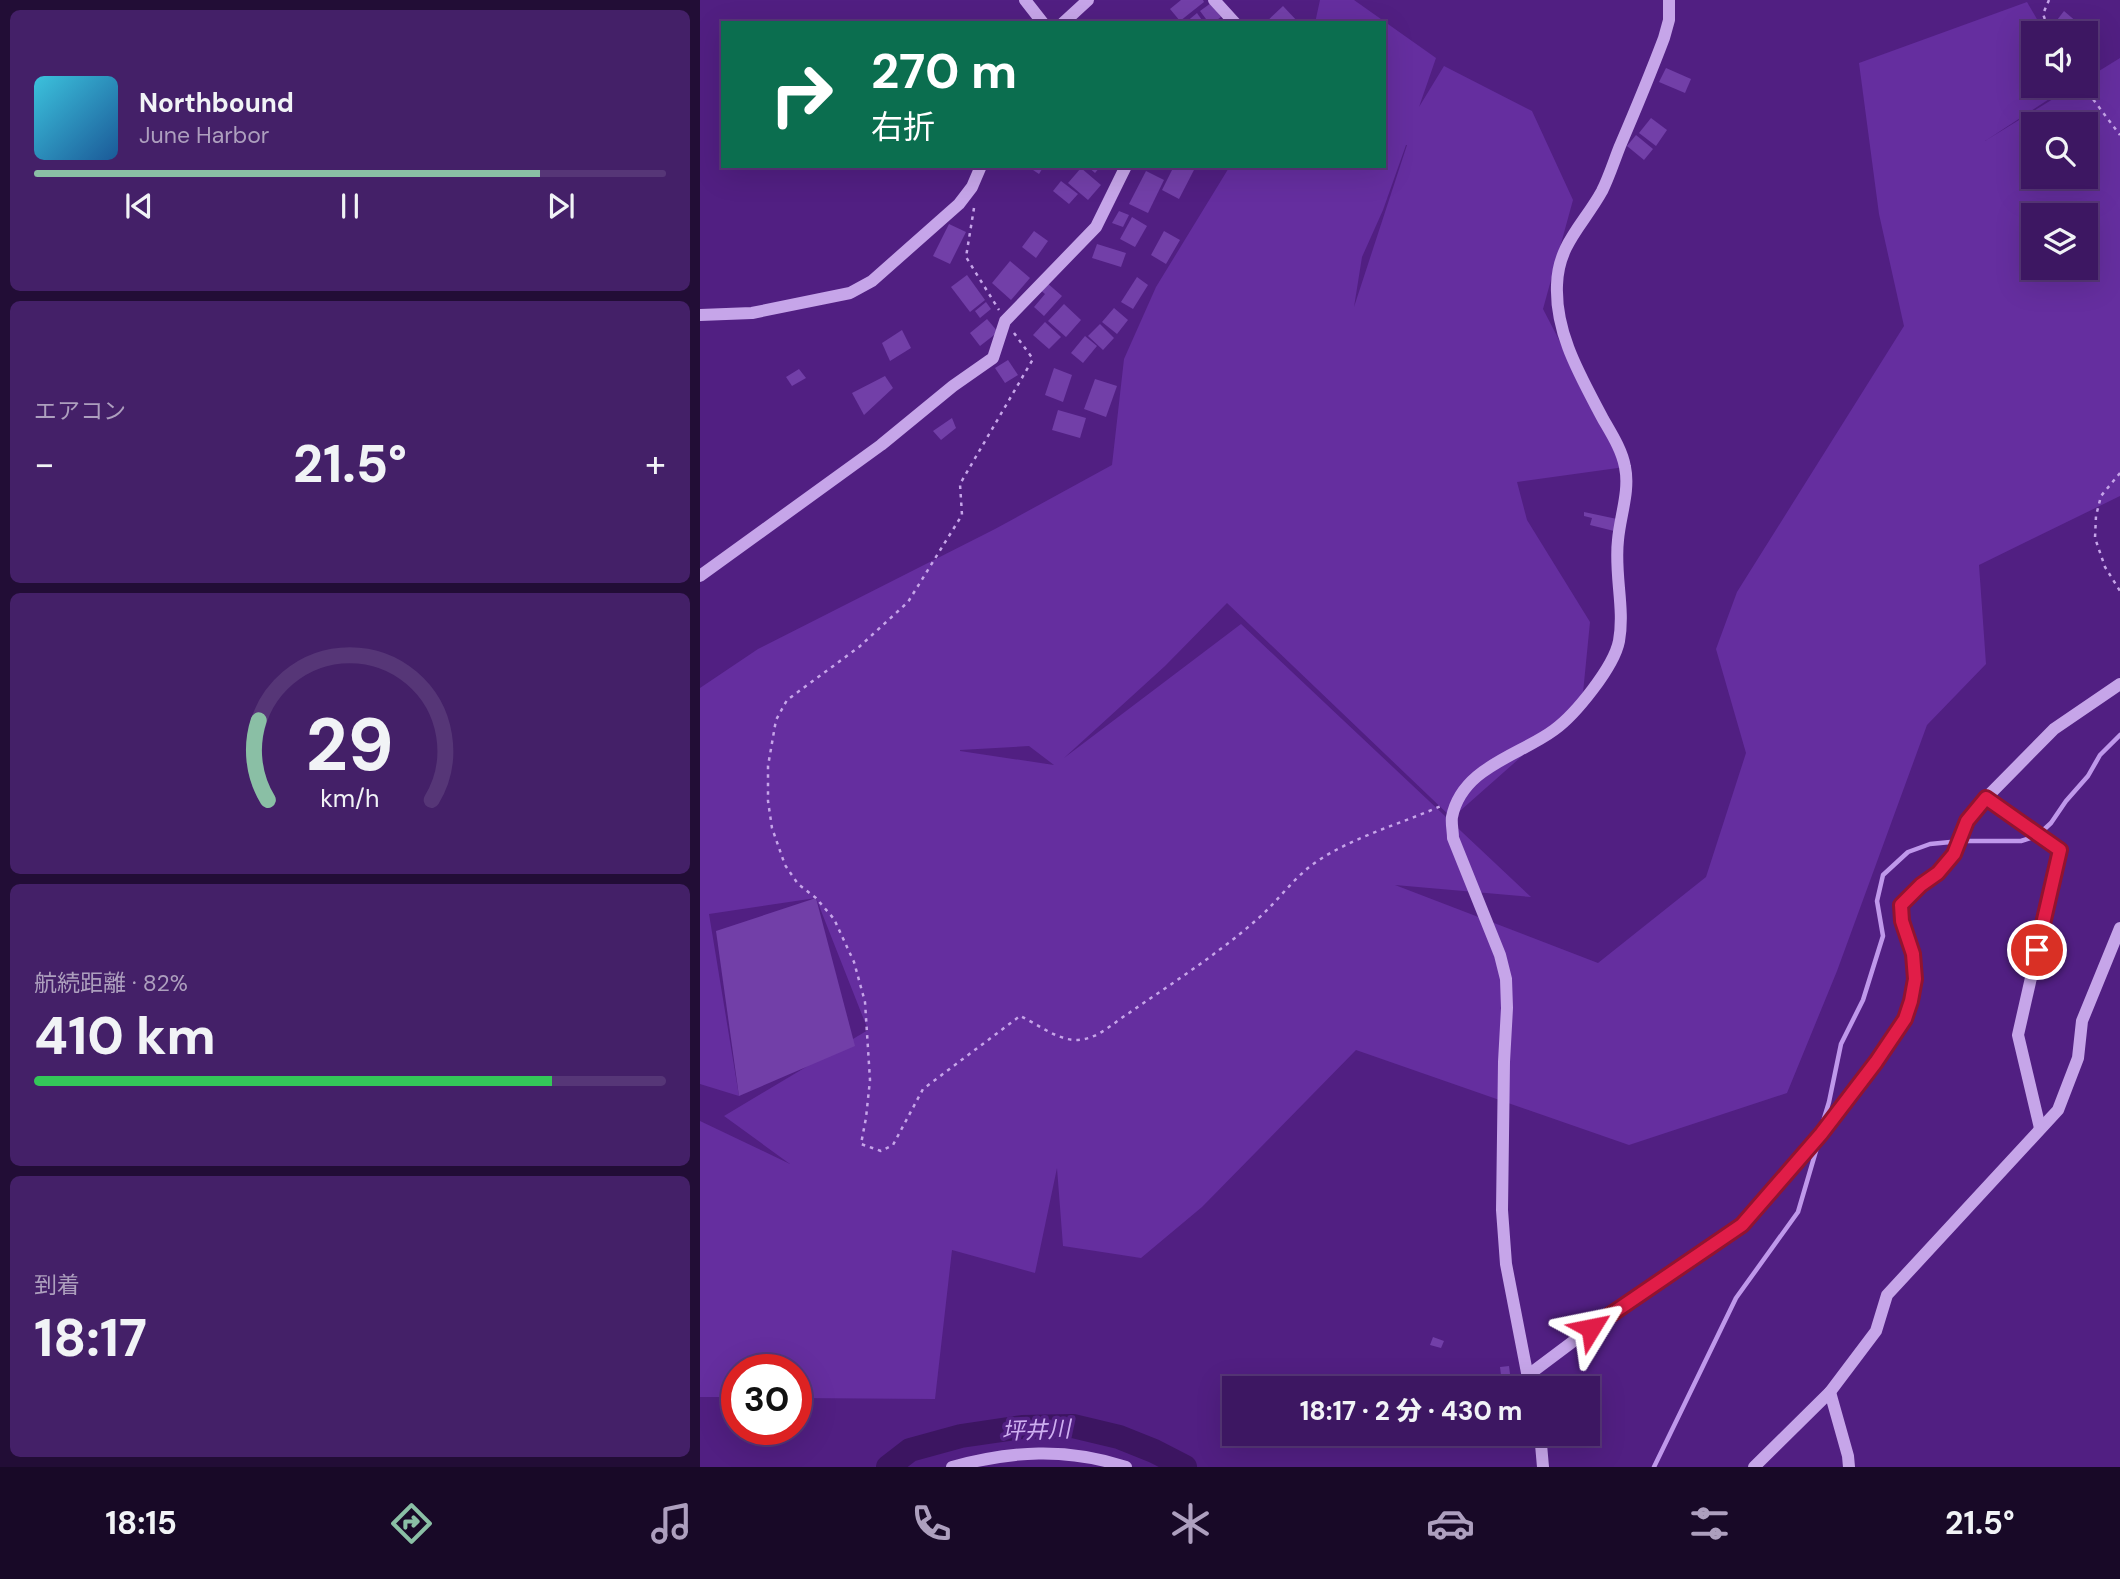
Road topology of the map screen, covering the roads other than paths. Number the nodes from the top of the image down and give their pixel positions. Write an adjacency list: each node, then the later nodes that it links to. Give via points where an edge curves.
1 (1025, 0): 6 (street)
2 (1088, 0): 5 (street)
3 (1214, 0): 7 (street)
4 (1669, 0): 16 (street, via 1664,38 1602,191 1561,259 1557,285 1561,329 1625,467 1618,542 1619,642 1611,662 1582,703 1555,730 1492,765 1470,783 1452,818 1454,838 1506,979 1502,1210 1506,1264)
5 (1072, 20)
6 (1041, 21)
7 (1233, 21)
8 (980, 168): 10 (street, via 959,204 872,281 850,293 752,313)
9 (1125, 168): 11 (street, via 1096,228 1006,321 993,358)
10 (700, 315)
11 (700, 576)
12 (2120, 684): 13 (street, via 2054,729)
13 (1986, 798): 15 (street, via 2060,850 2018,1035); 17 (street, via 1967,821 1954,854 1901,905 1915,979 1905,1019 1821,1134 1742,1225 1591,1328)
14 (2120, 928): 15 (street, via 2082,1021 2078,1058 2058,1110)
15 (2040, 1128): 18 (street, via 1887,1295 1876,1331)
16 (1528, 1376)
17 (1536, 1376)
18 (1830, 1392): 23 (street); 24 (street)
19 (1541, 1446): 22 (street)
20 (952, 1467): 21 (street, via 1031,1452 1071,1454)
21 (1126, 1467)
22 (1543, 1467)
23 (1754, 1467)
24 (1849, 1467)

